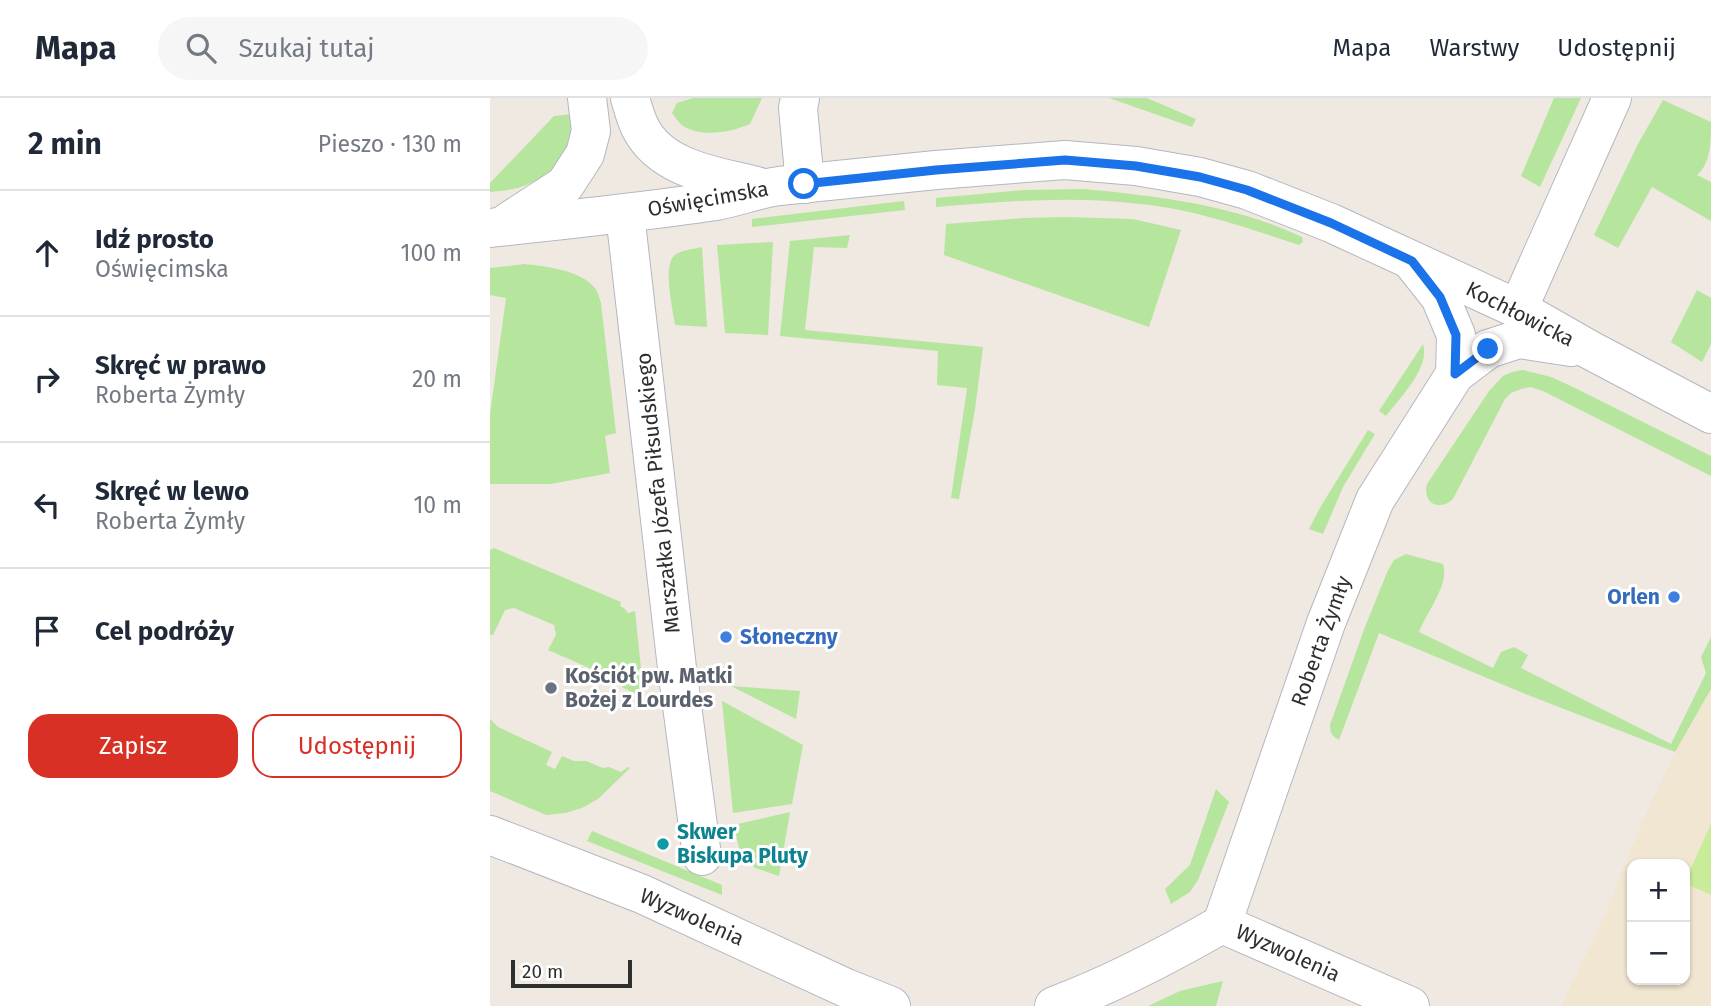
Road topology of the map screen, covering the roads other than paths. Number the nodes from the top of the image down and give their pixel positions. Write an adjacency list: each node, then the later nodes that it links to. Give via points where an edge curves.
1 (587, 98): 8 (street, via 591,131 585,154 565,186)
2 (630, 98): 6 (street, via 641,130 657,150 678,165)
3 (800, 98): 5 (street)
4 (1612, 98): 10 (street)
5 (804, 184): 6 (street, Oświęcimska); 9 (street, Oświęcimska, via 1065,160 1136,166 1247,190)
6 (766, 188): 7 (street, Oświęcimska)
7 (625, 214): 8 (street, Oświęcimska); 15 (street, Marszałka Józefa Piłsudskiego)
8 (494, 228)
9 (1412, 261): 10 (street, Kochłowicka); 12 (street, via 1440,297 1456,335)
10 (1518, 309): 11 (street, Kochłowicka)
11 (1590, 350): 12 (street, Roberta Żymły, via 1519,339 1488,349); 13 (street)
12 (1455, 374): 16 (street, Roberta Żymły, via 1375,500 1326,623)
13 (1711, 414)
14 (490, 835): 17 (street, Wyzwolenia, via 642,894)
15 (702, 856)
16 (1222, 924): 19 (street, Wyzwolenia, via 1166,956); 20 (street, Wyzwolenia)
17 (847, 997): 18 (street, Wyzwolenia)
18 (891, 1006)
19 (1055, 1006)
20 (1410, 1006)

